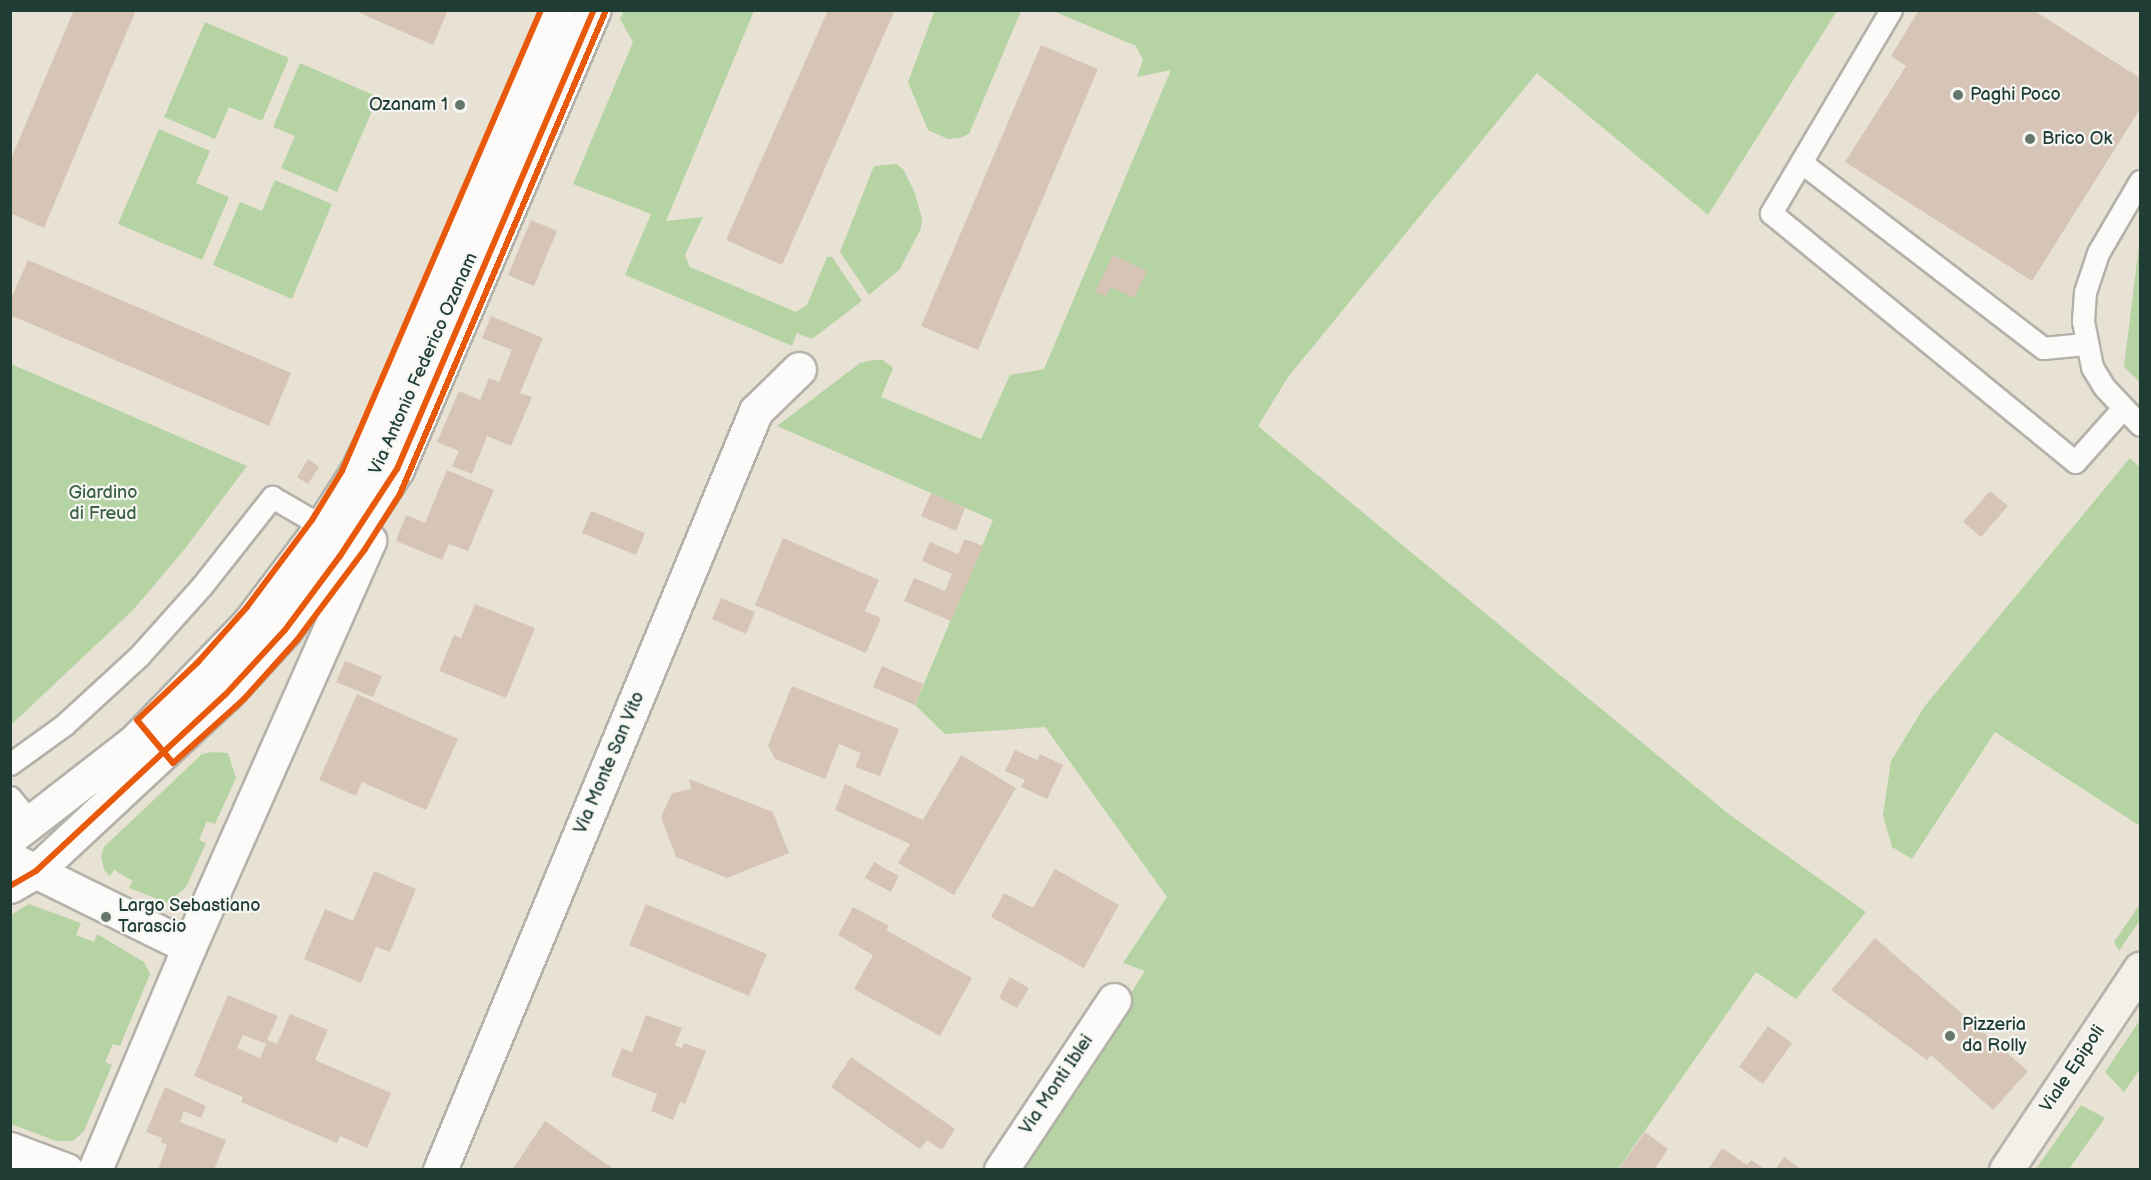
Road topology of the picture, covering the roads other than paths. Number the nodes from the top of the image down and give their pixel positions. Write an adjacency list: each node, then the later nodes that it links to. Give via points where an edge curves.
1 (558, 10): 11 (street, Via Antonio Federico Ozanam, via 387,411 356,474)
2 (594, 10): 10 (street, Via Antonio Federico Ozanam)
3 (1892, 10): 4 (lane)
4 (1802, 163): 6 (lane, via 2043,348); 8 (lane, via 1771,213 2075,462)
5 (2140, 181): 6 (lane, via 2098,253 2085,292)
6 (2085, 344): 8 (lane, via 2092,367)
7 (799, 369): 22 (street, Via Monte San Vito, via 756,411)
8 (2123, 408): 9 (lane)
9 (2140, 425)
10 (397, 469): 15 (street, Via Antonio Federico Ozanam, via 326,575 233,687); 16 (street)
11 (322, 526): 12 (lane, via 272,497 207,580 139,657 64,725); 14 (street, Via Antonio Federico Ozanam, via 249,623 135,741)
12 (10, 764)
13 (10, 796): 14 (lane)
14 (20, 830)
15 (19, 872): 16 (street)
16 (189, 947): 21 (street)
17 (2140, 969): 24 (main road, Viale Epipoli)
18 (1114, 1000): 23 (street, Via Monti Iblei)
19 (10, 1149): 20 (street)
20 (66, 1170)
21 (95, 1170)
22 (440, 1170)
23 (1001, 1170)
24 (2006, 1170)

